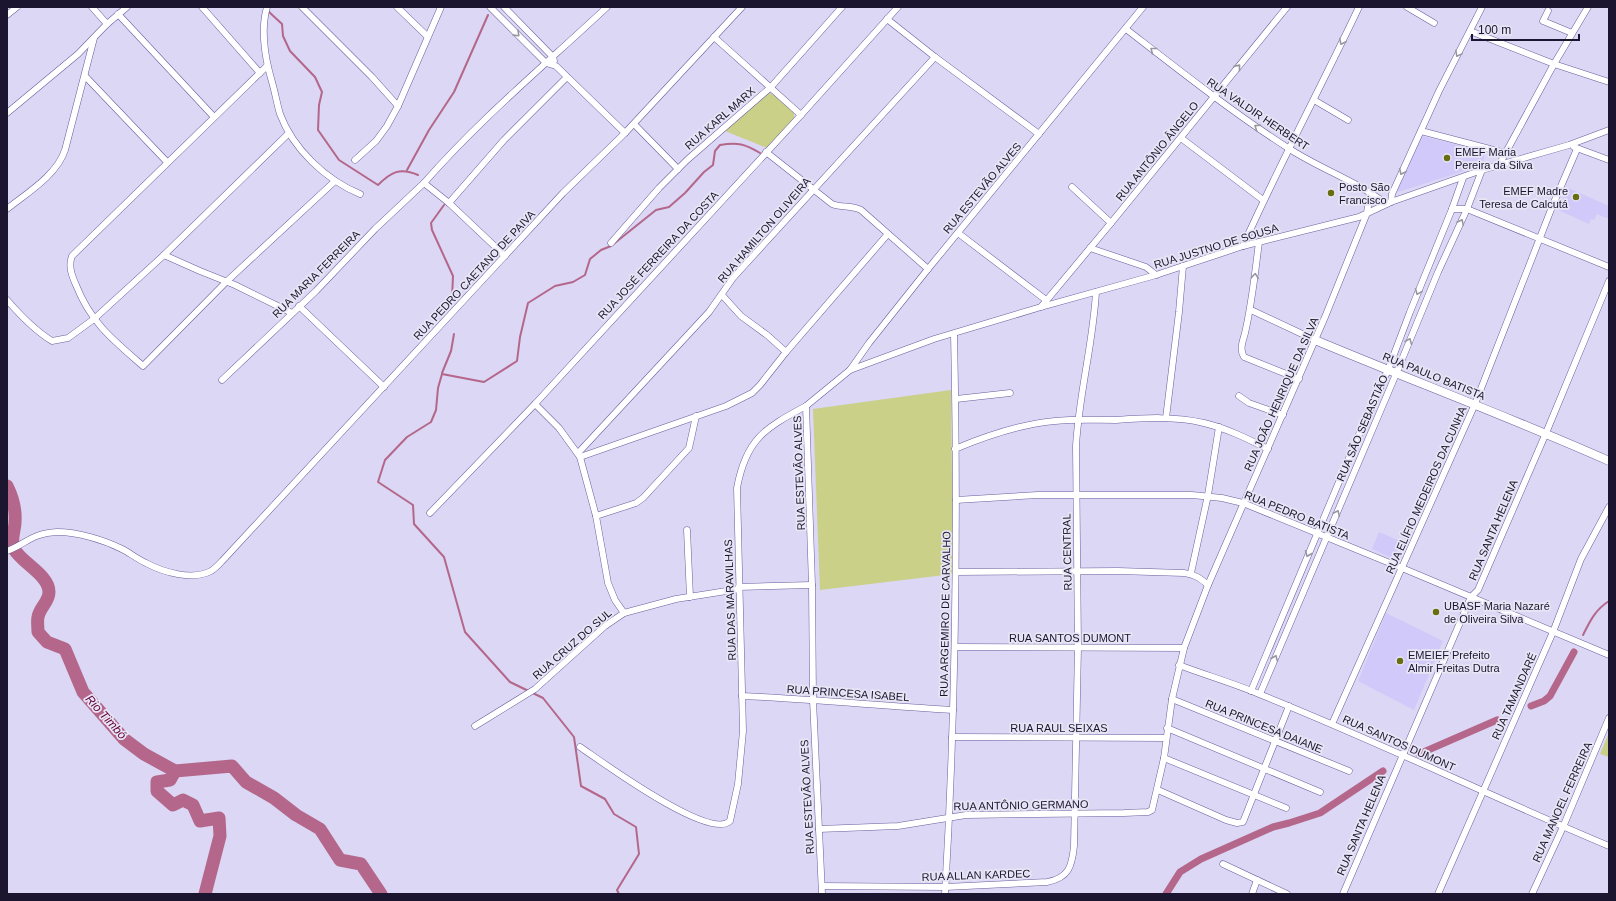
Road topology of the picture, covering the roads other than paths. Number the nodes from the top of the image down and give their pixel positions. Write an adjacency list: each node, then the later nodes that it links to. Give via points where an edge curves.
1 (17, 7): 23 (street)
2 (92, 7): 26 (street)
3 (128, 7): 22 (street)
4 (202, 7): 39 (street)
5 (267, 7): 37 (street, via 263,19)
6 (302, 7): 46 (street)
7 (397, 7): 30 (street)
8 (441, 7): 30 (street)
9 (490, 7): 35 (street, one-way to 35)
10 (504, 7): 33 (street)
11 (607, 7): 33 (street, RUA MARIA FERREIRA)
12 (742, 7): 31 (street, RUA PEDRO CAETANO DE PAIVA)
13 (842, 7): 43 (street, RUA KARL MARX)
14 (898, 7): 24 (street, RUA JOSÉ FERREIRA DA COSTA)
15 (1143, 7): 27 (street, RUA ESTEVÃO ALVES)
16 (1287, 7): 44 (street, RUA ANTÔNIO ÂNGELO, one-way to 16)
17 (1359, 7): 45 (street, one-way to 45)
18 (1407, 7): 25 (street)
19 (1482, 7): 28 (street)
20 (1588, 7): 29 (street)
21 (1548, 11): 29 (street, via 1543,21)
22 (118, 14): 26 (street); 49 (street)
23 (7, 15)
24 (887, 19): 34 (street); 48 (street, RUA JOSÉ FERREIRA DA COSTA)
25 (1434, 23)
26 (107, 24): 32 (street)
27 (1126, 29): 44 (street, RUA VALDIR HERBERT, one-way to 27); 56 (street, RUA ESTEVÃO ALVES)
28 (1470, 31): 36 (street); 53 (street, one-way to 53)
29 (1572, 33): 36 (street)
30 (427, 36): 46 (street)
31 (714, 37): 43 (street); 51 (street, RUA PEDRO CAETANO DE PAIVA)
32 (94, 38): 40 (street); 47 (street)
33 (553, 57): 35 (street, RUA MARIA FERREIRA); 38 (street)
34 (935, 57): 56 (street); 73 (street, RUA HAMILTON OLIVEIRA)
35 (546, 63): 38 (street); 71 (street, RUA MARIA FERREIRA, via 455,148)
36 (1554, 64): 42 (street); 62 (street)
37 (267, 66): 39 (street); 54 (street, via 280,114)
38 (556, 66): 41 (street)
39 (260, 73): 49 (street)
40 (85, 76): 65 (street); 79 (street, via 66,150 61,160)
41 (567, 77): 55 (street); 77 (street, via 504,140)
42 (1609, 82)
43 (770, 87): 48 (street); 67 (street, RUA KARL MARX)
44 (1213, 97): 57 (street, RUA ANTÔNIO ÂNGELO); 59 (street, RUA VALDIR HERBERT, one-way to 44)
45 (1314, 100): 50 (street); 59 (street)
46 (398, 106): 63 (street, via 376,141)
47 (7, 113)
48 (801, 115): 61 (street, RUA JOSÉ FERREIRA DA COSTA)
49 (214, 117): 65 (street)
50 (1348, 120)
51 (634, 124): 55 (street, RUA PEDRO CAETANO DE PAIVA); 67 (street)
52 (1609, 130): 58 (street, RUA JUSTNO DE SOUSA)
53 (1421, 131): 62 (street); 78 (street, one-way to 78)
54 (289, 133): 70 (street, via 306,155); 91 (street)
55 (625, 134): 92 (street, RUA PEDRO CAETANO DE PAIVA, via 563,193)
56 (1039, 134): 84 (street, RUA ESTEVÃO ALVES)
57 (1181, 138): 76 (street); 83 (street, RUA ANTÔNIO ÂNGELO)
58 (1569, 145): 60 (street); 66 (street, RUA JUSTNO DE SOUSA)
59 (1289, 149): 74 (street, RUA VALDIR HERBERT); 76 (street)
60 (1577, 149): 64 (street); 86 (street, RUA ELÍFIO MEDEIROS DA CUNHA)
61 (766, 152): 73 (street); 124 (street, RUA JOSÉ FERREIRA DA COSTA)
62 (1505, 153): 66 (street)
63 (356, 160)
64 (1609, 160)
65 (167, 162): 111 (street, via 72,256 70,266 74,280)
66 (1499, 165): 68 (street, RUA JUSTNO DE SOUSA)
67 (678, 169): 88 (street, RUA KARL MARX)
68 (1482, 170): 69 (street, RUA JUSTNO DE SOUSA); 81 (street, RUA SÃO SEBASTIÃO)
69 (1463, 178): 78 (street, RUA JUSTNO DE SOUSA); 80 (street, RUA SÃO SEBASTIÃO)
70 (335, 181): 75 (street); 100 (street)
71 (424, 183): 77 (street); 105 (street, RUA MARIA FERREIRA)
72 (1072, 187): 83 (street)
73 (812, 189): 85 (street, via 832,204 852,206 861,210); 102 (street, RUA HAMILTON OLIVEIRA, via 733,278)
74 (1370, 192): 78 (street, RUA VALDIR HERBERT); 82 (street, RUA JOÃO HENRIQUE DA SILVA)
75 (360, 194)
76 (1263, 200): 89 (street)
77 (449, 203): 92 (street)
78 (1388, 203): 82 (street, RUA JUSTNO DE SOUSA)
79 (7, 209)
80 (1452, 209): 81 (street); 95 (street, RUA SÃO SEBASTIÃO)
81 (1467, 209): 86 (street); 97 (street, RUA SÃO SEBASTIÃO, one-way to 81)
82 (1367, 213): 87 (street, RUA JUSTNO DE SOUSA); 113 (street, RUA JOÃO HENRIQUE DA SILVA)
83 (1111, 223): 90 (street, RUA ANTÔNIO ÂNGELO)
84 (958, 233): 96 (street, RUA ESTEVÃO ALVES); 104 (street)
85 (887, 235): 96 (street); 114 (street)
86 (1541, 239): 94 (street); 125 (street, RUA ELÍFIO MEDEIROS DA CUNHA)
87 (1259, 242): 89 (street, RUA JUSTNO DE SOUSA); 107 (street, one-way to 87)
88 (611, 244)
89 (1243, 246): 93 (street, RUA JUSTNO DE SOUSA)
90 (1090, 248): 98 (street, via 1146,267); 104 (street, RUA ANTÔNIO ÂNGELO)
91 (164, 254): 100 (street); 111 (street)
92 (505, 256): 120 (street, RUA PEDRO CAETANO DE PAIVA)
93 (1183, 266): 98 (street, RUA JUSTNO DE SOUSA); 129 (street)
94 (1609, 267)
95 (1428, 268): 97 (street); 108 (street, RUA SÃO SEBASTIÃO, one-way to 108)
96 (928, 269): 115 (street, RUA ESTEVÃO ALVES)
97 (1438, 272): 110 (street, RUA SÃO SEBASTIÃO)
98 (1156, 275): 101 (street, RUA JUSTNO DE SOUSA)
99 (1609, 281): 133 (street, RUA SANTA HELENA)
100 (226, 282): 109 (street); 111 (street, via 143,366)
101 (1096, 292): 106 (street, RUA JUSTNO DE SOUSA); 130 (street, RUA CENTRAL, via 1094,322)
102 (722, 295): 114 (street, via 741,316); 137 (street, RUA HAMILTON OLIVEIRA, via 710,312)
103 (7, 300): 111 (street, via 41,335 52,341 68,338)
104 (1046, 300): 106 (street, RUA ANTÔNIO ÂNGELO)
105 (299, 306): 109 (street, RUA MARIA FERREIRA); 120 (street)
106 (1041, 307): 112 (street, RUA JUSTNO DE SOUSA)
107 (1251, 310): 113 (street, RUA PAULO BATISTA); 118 (street, via 1241,349 1244,357)
108 (1410, 312): 110 (street); 116 (street, RUA SÃO SEBASTIÃO)
109 (292, 313): 119 (street, RUA MARIA FERREIRA)
110 (1420, 316): 117 (street, RUA SÃO SEBASTIÃO, one-way to 110)
111 (94, 320)
112 (954, 334): 115 (street, RUA JUSTNO DE SOUSA); 123 (street, RUA ARGEMIRO DE CARVALHO)
113 (1315, 340): 116 (street, RUA PAULO BATISTA); 118 (street, RUA JOÃO HENRIQUE DA SILVA)
114 (786, 352): 128 (street, via 752,393 726,406)
115 (850, 370): 126 (street, RUA ESTEVÃO ALVES)
116 (1388, 370): 117 (street, RUA PAULO BATISTA); 132 (street, RUA SÃO SEBASTIÃO)
117 (1396, 374): 125 (street, RUA PAULO BATISTA); 134 (street, RUA SÃO SEBASTIÃO)
118 (1299, 379): 127 (street, RUA JOÃO HENRIQUE DA SILVA)
119 (222, 380)
120 (384, 387): 149 (street, RUA PEDRO CAETANO DE PAIVA, via 211,571 193,575 158,568 99,540 58,532 42,534)
121 (1010, 393): 123 (street)
122 (1239, 396): 127 (street, via 1249,403)
123 (956, 399): 135 (street, RUA ARGEMIRO DE CARVALHO)
124 (535, 404): 137 (street, via 559,428); 144 (street, RUA JOSÉ FERREIRA DA COSTA)
125 (1475, 404): 133 (street, RUA PAULO BATISTA); 150 (street, RUA ELÍFIO MEDEIROS DA CUNHA)
126 (806, 406): 154 (street, RUA ESTEVÃO ALVES); 156 (street, RUA DAS MARAVILHAS, via 763,433 744,462 736,502)
127 (1283, 415): 136 (street, RUA JOÃO HENRIQUE DA SILVA)
128 (696, 416): 137 (street); 145 (street, via 689,448 643,498)
129 (1166, 418): 130 (street); 131 (street, via 1184,419)
130 (1078, 420): 135 (street, via 1039,423); 139 (street, RUA CENTRAL)
131 (1219, 427): 136 (street); 140 (street)
132 (1360, 432): 134 (street); 147 (street, RUA SÃO SEBASTIÃO)
133 (1546, 433): 138 (street, RUA PAULO BATISTA); 158 (street, RUA SANTA HELENA, via 1478,590)
134 (1370, 437): 148 (street, RUA SÃO SEBASTIÃO, one-way to 134)
135 (955, 448): 141 (street, RUA ARGEMIRO DE CARVALHO)
136 (1268, 450): 142 (street, RUA JOÃO HENRIQUE DA SILVA)
137 (578, 455): 145 (street)
138 (1609, 461)
139 (1076, 495): 140 (street, RUA PEDRO BATISTA); 141 (street, RUA PEDRO BATISTA); 151 (street, RUA CENTRAL)
140 (1208, 495): 142 (street, RUA PEDRO BATISTA); 153 (street)
141 (956, 500): 152 (street, RUA ARGEMIRO DE CARVALHO)
142 (1243, 503): 147 (street, RUA PEDRO BATISTA); 155 (street, RUA JOÃO HENRIQUE DA SILVA)
143 (1609, 507): 160 (street, RUA TAMANDARÉ, via 1581,559)
144 (430, 514)
145 (596, 516): 159 (street, via 608,583)
146 (687, 530): 157 (street)
147 (1317, 534): 148 (street, RUA PEDRO BATISTA); 166 (street, RUA SÃO SEBASTIÃO, one-way to 166)
148 (1326, 537): 150 (street, RUA PEDRO BATISTA); 167 (street, RUA SÃO SEBASTIÃO, one-way to 148)
149 (7, 551)
150 (1402, 568): 158 (street, RUA PEDRO BATISTA); 174 (street, RUA ELÍFIO MEDEIROS DA CUNHA)
151 (1077, 571): 152 (street); 153 (street); 162 (street, RUA CENTRAL)
152 (956, 572): 161 (street, RUA ARGEMIRO DE CARVALHO)
153 (1191, 573): 155 (street)
154 (812, 585): 156 (street, RUA CRUZ DO SUL); 170 (street, RUA ESTEVÃO ALVES)
155 (1208, 585): 163 (street, RUA JOÃO HENRIQUE DA SILVA)
156 (739, 588): 157 (street, RUA CRUZ DO SUL); 168 (street, RUA DAS MARAVILHAS)
157 (690, 597): 159 (street, RUA CRUZ DO SUL, via 647,606)
158 (1471, 597): 160 (street, RUA PEDRO BATISTA); 182 (street, RUA SANTA HELENA)
159 (624, 614): 175 (street, RUA CRUZ DO SUL, via 597,633 525,697)
160 (1553, 632): 164 (street, RUA PEDRO BATISTA); 187 (street, RUA TAMANDARÉ)
161 (956, 647): 162 (street, RUA SANTOS DUMONT); 172 (street, RUA ARGEMIRO DE CARVALHO)
162 (1078, 648): 163 (street, RUA SANTOS DUMONT); 178 (street, RUA CENTRAL)
163 (1184, 648): 165 (street, RUA JOÃO HENRIQUE DA SILVA)
164 (1609, 655)
165 (1179, 665): 166 (street, RUA SANTOS DUMONT); 169 (street, RUA JOÃO HENRIQUE DA SILVA)
166 (1251, 691): 167 (street, RUA SANTOS DUMONT)
167 (1260, 694): 171 (street, RUA SANTOS DUMONT)
168 (742, 696): 170 (street, RUA PRINCESA ISABEL); 181 (street, RUA DAS MARAVILHAS, via 743,731 740,765 732,814 728,823 708,822 684,813 639,787)
169 (1172, 699): 176 (street, RUA JOÃO HENRIQUE DA SILVA); 180 (street, RUA PRINCESA DAIANE)
170 (813, 700): 172 (street, RUA PRINCESA ISABEL); 195 (street, RUA ESTEVÃO ALVES)
171 (1289, 706): 174 (street, RUA SANTOS DUMONT); 180 (street)
172 (953, 710): 177 (street, RUA ARGEMIRO DE CARVALHO)
173 (1609, 718): 194 (street, RUA MANOEL FERREIRA)
174 (1332, 724): 182 (street, RUA SANTOS DUMONT)
175 (475, 726)
176 (1167, 728): 179 (street, RUA JOÃO HENRIQUE DA SILVA); 184 (street)
177 (952, 737): 178 (street, RUA RAUL SEIXAS); 193 (street, RUA ARGEMIRO DE CARVALHO)
178 (1077, 738): 179 (street, RUA RAUL SEIXAS); 192 (street, RUA CENTRAL)
179 (1166, 738): 183 (street, RUA JOÃO HENRIQUE DA SILVA)
180 (1274, 740): 184 (street); 185 (street, RUA PRINCESA DAIANE)
181 (580, 747)
182 (1402, 756): 187 (street, RUA SANTOS DUMONT); 204 (street, RUA SANTA HELENA)
183 (1164, 758): 186 (street, RUA JOÃO HENRIQUE DA SILVA); 189 (street)
184 (1264, 768): 188 (street); 189 (street)
185 (1349, 771)
186 (1158, 790): 189 (street, via 1232,822 1241,823); 191 (street, RUA JOÃO HENRIQUE DA SILVA)
187 (1482, 791): 194 (street, RUA SANTOS DUMONT); 205 (street, RUA TAMANDARÉ)
188 (1320, 792)
189 (1253, 795): 190 (street)
190 (1286, 808)
191 (1152, 810): 192 (street, RUA ANTÔNIO GERMANO, via 1139,813)
192 (1075, 813): 193 (street, RUA ANTÔNIO GERMANO); 200 (street, RUA ALLAN KARDEC, via 1072,862 1069,870 1056,880)
193 (949, 816): 195 (street, RUA ANTÔNIO GERMANO, via 898,826); 200 (street, RUA ARGEMIRO DE CARVALHO)
194 (1563, 827): 196 (street, RUA SANTOS DUMONT); 206 (street, RUA MANOEL FERREIRA)
195 (819, 829): 199 (street, RUA ESTEVÃO ALVES)
196 (1609, 846)
197 (1223, 864): 198 (street)
198 (1257, 880): 202 (street); 203 (street)
199 (822, 886): 200 (street, RUA ALLAN KARDEC); 201 (street, RUA ESTEVÃO ALVES)
200 (945, 891)
201 (822, 894)
202 (1252, 894)
203 (1287, 894)
204 (1343, 894)
205 (1438, 894)
206 (1532, 894)

